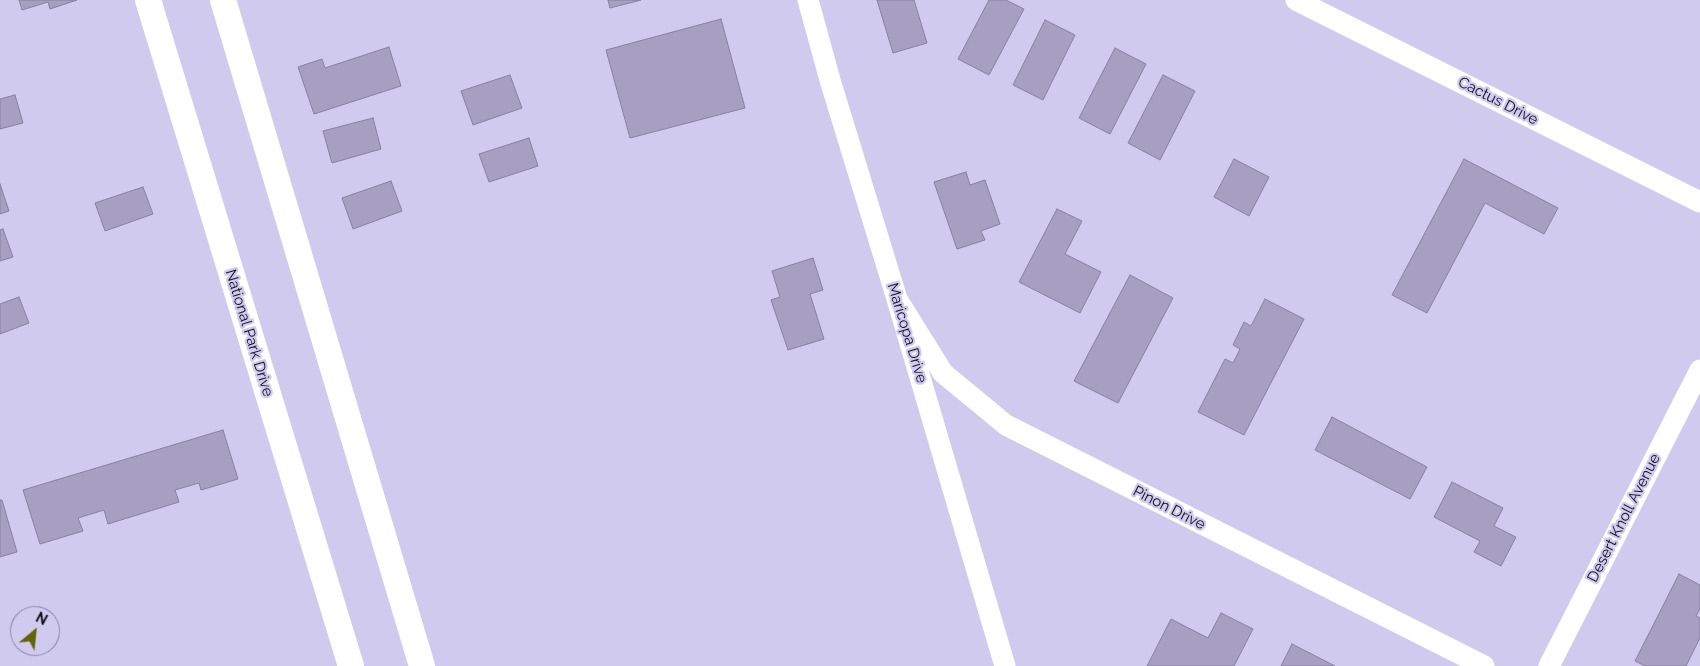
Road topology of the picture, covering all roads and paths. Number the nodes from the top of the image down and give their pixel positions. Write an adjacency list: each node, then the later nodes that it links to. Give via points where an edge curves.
1 (148, 0): 8 (street, National Park Drive)
2 (223, 0): 9 (street)
3 (808, 0): 6 (street, Maricopa Drive)
4 (1296, 0): 5 (street, Cactus Drive)
5 (1700, 202)
6 (897, 299): 10 (street, Maricopa Drive); 11 (street, Pinon Drive, via 943,373 1006,425)
7 (1700, 370): 12 (street, Desert Knoll Avenue)
8 (351, 666)
9 (422, 666)
10 (1006, 666)
11 (1484, 666)
12 (1549, 666)

